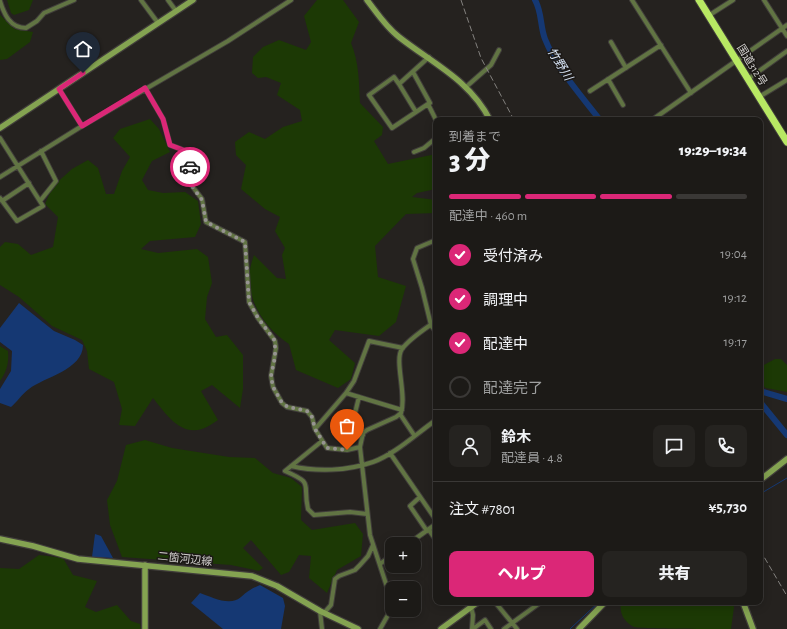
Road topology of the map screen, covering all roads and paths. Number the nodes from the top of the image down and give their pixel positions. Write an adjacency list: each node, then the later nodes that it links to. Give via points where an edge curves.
1 (74, 0): 11 (street, via 44,13 26,28 15,26 10,21)
2 (141, 0): 14 (street)
3 (168, 0): 12 (street)
4 (193, 0): 12 (street)
5 (291, 0): 31 (street, via 228,41)
6 (367, 0): 22 (street, via 388,28)
7 (632, 0): 19 (street)
8 (698, 0): 13 (highway, 国道312号)
9 (733, 0): 13 (street)
10 (764, 0): 16 (street)
11 (0, 1)
12 (176, 11): 14 (street)
13 (708, 16): 23 (highway, 国道312号)
14 (158, 23): 32 (street)
15 (787, 25): 16 (street)
16 (783, 28): 17 (street); 23 (street)
17 (787, 36)
18 (611, 42): 24 (street)
19 (661, 45): 24 (street); 34 (street)
20 (499, 50): 30 (street, via 490,65)
21 (787, 51): 27 (street)
22 (429, 57): 25 (street); 30 (street)
23 (736, 61): 27 (highway, 国道312号); 34 (street)
24 (626, 68): 26 (street)
25 (413, 72): 29 (street); 36 (street, via 430,103)
26 (608, 79): 33 (street); 37 (street)
27 (748, 79): 35 (highway, 国道312号)
28 (787, 80): 35 (street)
29 (399, 84): 38 (street); 38 (street, via 394,77 370,95 392,128)
30 (466, 87): 40 (street)
31 (145, 88): 42 (street); 62 (street, via 163,119 170,145 186,151 191,157 189,182 202,200 206,222 245,242 249,302 275,341 271,376 273,387 282,403 307,411 312,417)
32 (59, 89): 42 (street); 43 (street)
33 (590, 91)
34 (691, 93): 41 (street)
35 (760, 97): 46 (highway, 国道312号)
36 (428, 104): 38 (street); 39 (street)
37 (623, 104)
38 (416, 112)
39 (434, 117)
40 (488, 117)
41 (656, 117)
42 (82, 126): 47 (street)
43 (0, 128)
44 (0, 138): 49 (street)
45 (433, 140): 48 (street)
46 (787, 142)
47 (41, 152): 49 (street); 53 (street, via 56,181)
48 (414, 152)
49 (18, 165): 50 (street); 51 (street)
50 (0, 177)
51 (29, 183): 52 (street); 53 (street)
52 (1, 199): 53 (street, via 17,221 43,206)
53 (40, 201)
54 (433, 241): 55 (street, via 417,248 413,259)
55 (431, 325): 56 (street); 57 (street)
56 (433, 328)
57 (403, 348): 58 (street, via 369,341 354,381); 60 (street, via 399,361 403,390)
58 (346, 393): 59 (street); 62 (street)
59 (359, 397): 60 (street); 63 (street, via 355,413)
60 (401, 412): 63 (street, via 396,417 370,428); 64 (street)
61 (433, 422): 64 (street)
62 (315, 429): 65 (street)
63 (363, 435): 66 (street)
64 (414, 436): 67 (street)
65 (322, 441): 66 (street, via 327,448 347,450); 70 (street)
66 (360, 447): 69 (street)
67 (390, 453): 69 (street); 72 (street)
68 (787, 459): 71 (street)
69 (362, 465): 70 (street, via 332,470); 73 (street)
70 (291, 466): 73 (street, via 285,471 304,481 307,486 307,503 312,514)
71 (763, 478)
72 (420, 497): 74 (street); 76 (street, via 410,506)
73 (367, 514): 80 (street)
74 (433, 516)
75 (433, 526): 76 (street)
76 (428, 530): 77 (street); 78 (street)
77 (433, 536)
78 (418, 537)
79 (0, 539): 83 (street, 二箇河辺線, via 78,559)
80 (373, 545): 82 (street); 90 (street, via 368,556 355,570 335,579 331,605)
81 (385, 560): 82 (street)
82 (380, 564): 95 (street, via 390,596 388,615)
83 (145, 565): 90 (street, 二箇河辺線, via 264,579); 92 (street)
84 (474, 605): 89 (street)
85 (498, 605): 91 (street)
86 (537, 605): 91 (street)
87 (602, 605): 101 (street)
88 (744, 605): 102 (street)
89 (471, 607): 96 (street); 97 (street, via 474,614)
90 (322, 612): 93 (street); 94 (street, 二箇河辺線)
91 (512, 622): 99 (street); 100 (street)
92 (145, 629)
93 (322, 629)
94 (358, 629)
95 (380, 629)
96 (441, 629)
97 (472, 629): 98 (street, via 485,620)
98 (491, 629)
99 (504, 629)
100 (517, 629)
101 (579, 629)
102 (753, 629)

